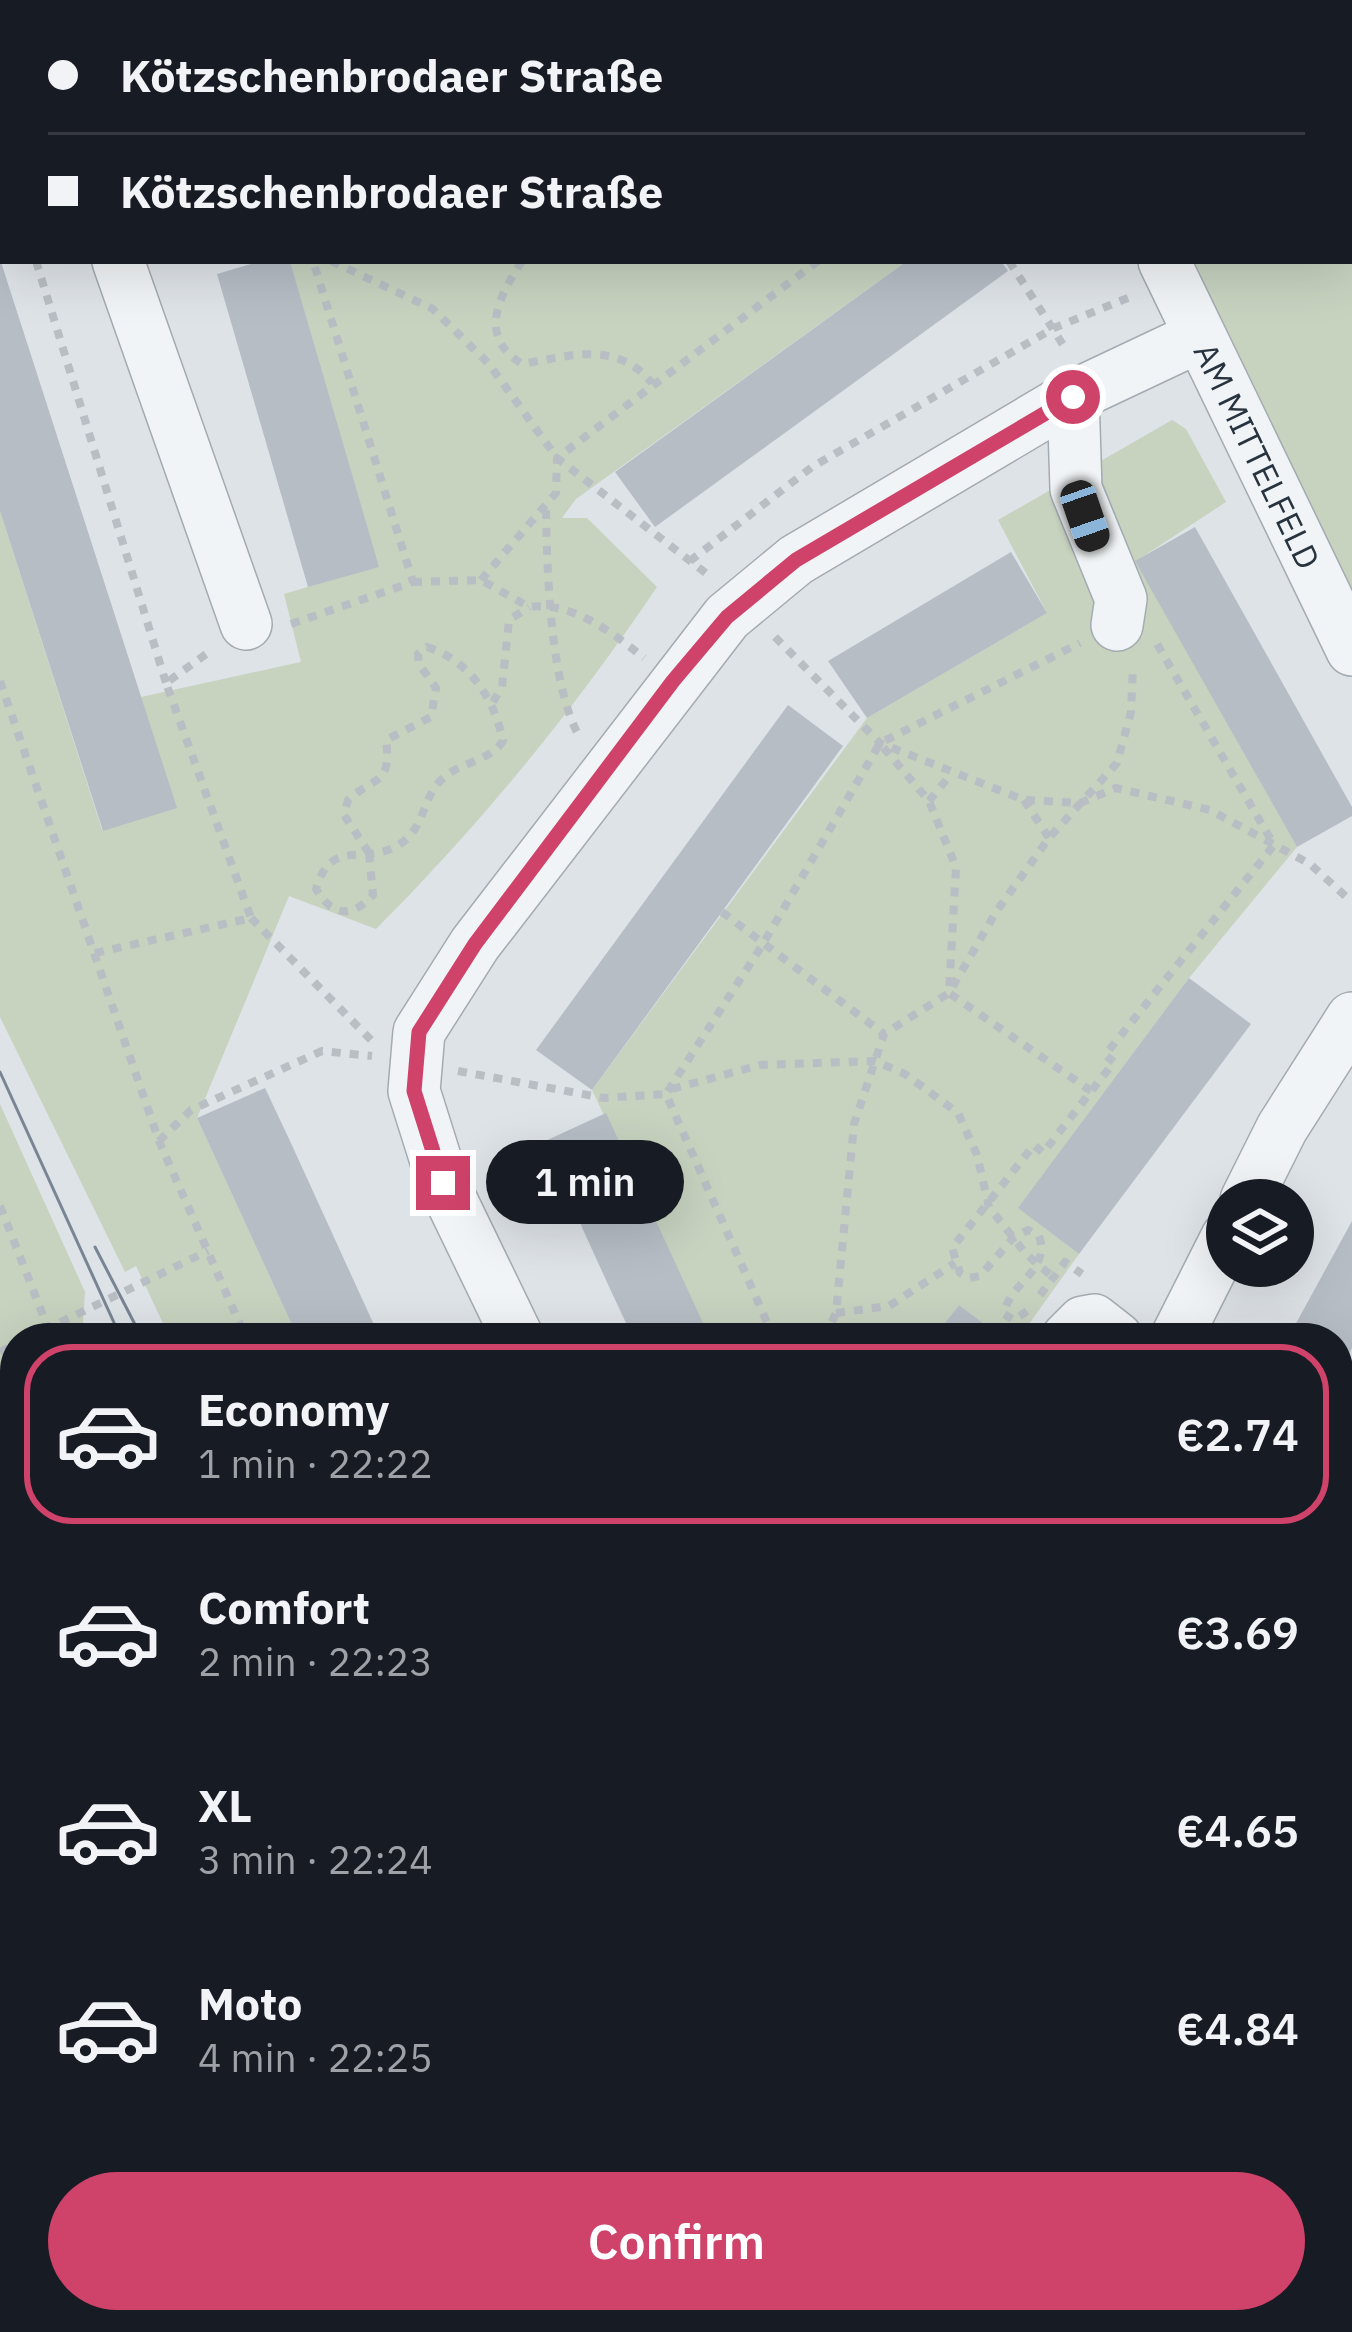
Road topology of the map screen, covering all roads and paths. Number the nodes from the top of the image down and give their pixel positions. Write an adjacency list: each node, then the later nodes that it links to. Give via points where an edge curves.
1 (37, 264): 26 (path)
2 (119, 264): 21 (street)
3 (314, 264): 17 (path)
4 (338, 264): 13 (path, via 433,309 489,364)
5 (520, 264): 11 (path, via 493,329 506,354 522,364 588,350 638,366)
6 (814, 264): 11 (path)
7 (1012, 264): 9 (path)
8 (1168, 272): 9 (path); 10 (street, AM MITTELFELD)
9 (1054, 328): 12 (path); 15 (path, via 812,467)
10 (1196, 338): 12 (street); 23 (street, AM MITTELFELD)
11 (652, 383): 13 (path)
12 (1081, 393): 19 (street, via 796,560); 22 (street, via 1076,489)
13 (556, 458): 14 (path, via 556,493); 15 (path)
14 (545, 508): 16 (path); 18 (path)
15 (690, 561): 19 (path)
16 (482, 580): 17 (path); 20 (path)
17 (412, 582): 21 (path, via 290,625)
18 (550, 603): 20 (path); 25 (path, via 614,634); 30 (path, via 566,713)
19 (744, 603): 25 (street); 28 (path)
20 (529, 607): 27 (path, via 509,620 502,687)
21 (246, 625): 26 (path)
22 (1134, 631): 28 (path); 33 (path, via 1131,712 1117,764); 35 (path)
23 (1352, 650)
24 (0, 680): 41 (path)
25 (673, 681): 30 (street)
26 (166, 683): 39 (path)
27 (492, 704): 36 (path, via 503,741 493,754 445,776 397,847); 36 (path, via 441,652 427,647 418,654 436,688 431,717 386,740 385,772 348,800 344,815)
28 (880, 743): 29 (path); 32 (path); 40 (path)
29 (951, 774): 31 (path); 32 (path)
30 (603, 778): 64 (street, via 475,944 419,1032 414,1091 429,1149)
31 (1024, 800): 33 (path); 34 (path)
32 (929, 801): 42 (path, via 956,867)
33 (1080, 803): 34 (path); 35 (path, via 1116,788 1210,810)
34 (1049, 838): 42 (path)
35 (1274, 845): 37 (path); 48 (path, via 1105,1055 1114,1062)
36 (369, 853): 36 (path, via 336,856 322,867 316,889 327,907 359,910 373,895)
37 (1352, 902)
38 (722, 912): 40 (path)
39 (250, 918): 41 (path); 45 (path)
40 (763, 944): 44 (path); 47 (path)
41 (95, 953): 53 (path, via 159,1141)
42 (949, 993): 44 (path); 48 (path)
43 (1352, 1018): 49 (street)
44 (884, 1034): 46 (path)
45 (389, 1058)
46 (875, 1061): 47 (path, via 760,1065); 51 (path, via 958,1113); 60 (path, via 854,1124)
47 (669, 1090): 65 (path)
48 (1091, 1091): 51 (path, via 1042,1154 1034,1144)
49 (1256, 1179)
50 (0, 1206): 61 (path)
51 (989, 1208): 52 (path); 54 (path, via 952,1248)
52 (1013, 1238): 54 (path, via 980,1276 969,1278); 55 (path); 55 (path, via 1028,1230 1039,1236)
53 (208, 1251): 62 (path); 63 (path)
54 (956, 1263): 60 (path, via 889,1306)
55 (1038, 1264): 56 (path); 56 (path, via 1004,1315 1026,1313)
56 (1052, 1276): 58 (path, via 1065,1262); 59 (path)
57 (1206, 1279): 67 (street)
58 (1084, 1286)
59 (1065, 1287)
60 (836, 1313): 66 (path)
61 (46, 1323)
62 (58, 1323)
63 (239, 1323)
64 (511, 1323)
65 (767, 1323)
66 (831, 1323)
67 (1184, 1323)

